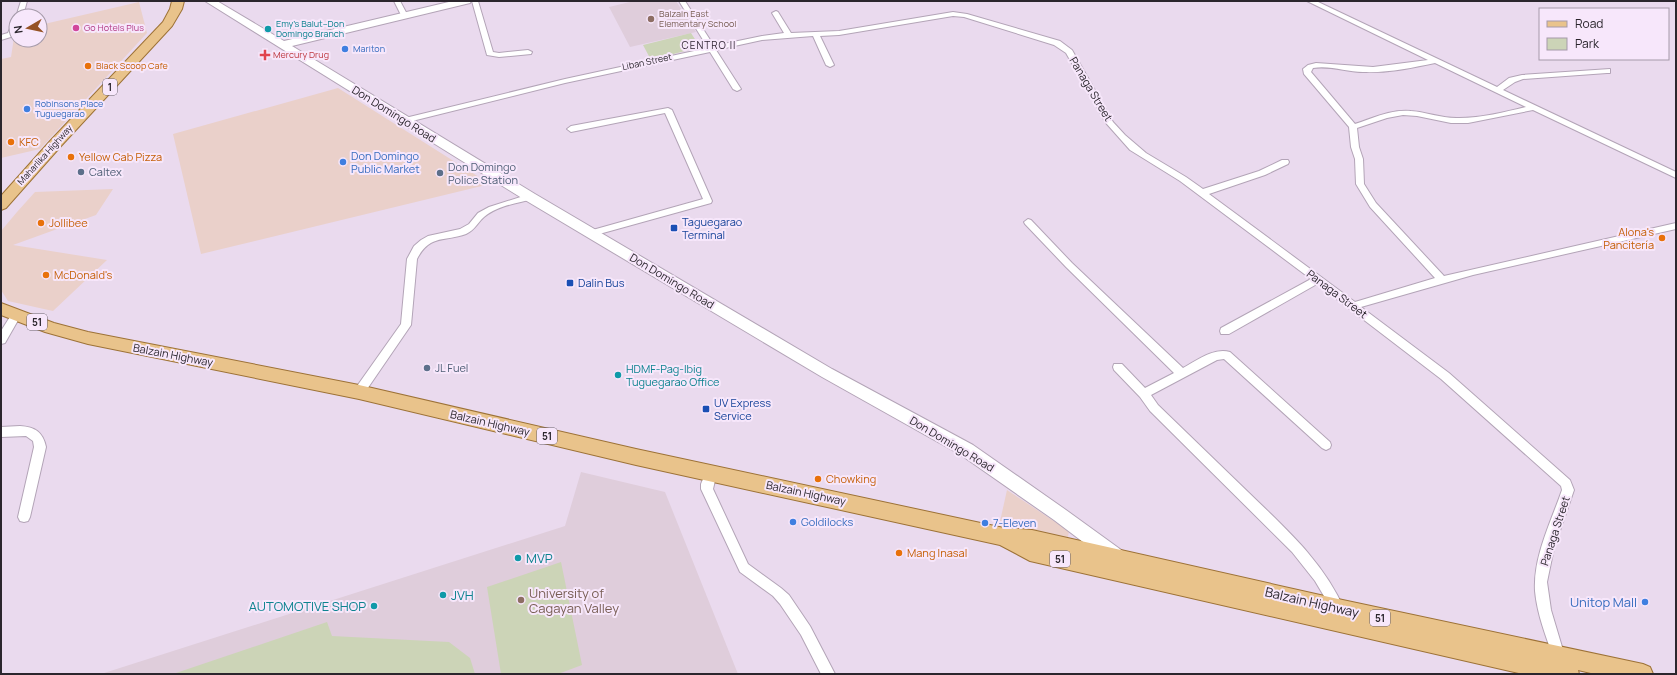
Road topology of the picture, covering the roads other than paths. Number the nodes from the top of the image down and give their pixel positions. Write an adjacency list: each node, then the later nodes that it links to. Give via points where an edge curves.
1 (178, 1): 29 (main road, Maharlika Highway / 1, via 168,24)
2 (210, 1): 13 (main road, Don Domingo Road)
3 (398, 1): 10 (street)
4 (466, 1): 10 (main road)
5 (475, 1): 15 (street, via 490,53 500,55)
6 (682, 1): 14 (street)
7 (1310, 1): 16 (street)
8 (776, 13): 12 (street)
9 (965, 15): 11 (street, Liban Street, via 942,15 857,31); 27 (street, Panaga Street, via 1063,47 1069,52 1110,123 1122,137 1143,156 1183,179)
10 (404, 16): 13 (main road)
11 (816, 34): 12 (street, Liban Street); 17 (street)
12 (789, 35): 14 (street, Liban Street)
13 (283, 46): 22 (main road, Don Domingo Road)
14 (712, 48): 19 (street); 22 (street, Liban Street)
15 (528, 52)
16 (1436, 61): 20 (street); 23 (street, via 1375,69 1319,65 1309,67 1307,72 1310,77)
17 (830, 65)
18 (1607, 71): 20 (street, via 1522,77 1512,80)
19 (737, 89)
20 (1498, 90): 21 (street)
21 (1535, 107): 23 (street, via 1459,121 1399,113); 26 (street)
22 (404, 121): 28 (main road, Don Domingo Road)
23 (1353, 127): 34 (street, via 1363,192)
24 (571, 129): 32 (street, via 668,110 708,201)
25 (1285, 162): 27 (street, via 1262,173)
26 (1676, 175)
27 (1201, 193): 33 (street, Panaga Street)
28 (530, 197): 32 (main road, Don Domingo Road); 42 (street, via 491,209 479,216 471,227 423,242 416,249 412,259 406,325)
29 (2, 202)
30 (1028, 222): 41 (street)
31 (1676, 226): 34 (street)
32 (592, 233): 48 (main road, Don Domingo Road, via 827,373 967,450 1060,515)
33 (1318, 279): 35 (street, Panaga Street); 38 (street)
34 (1442, 279): 35 (street)
35 (1353, 306): 50 (street, Panaga Street, via 1445,376 1566,482 1568,490 1543,566 1541,583 1545,610)
36 (1, 310): 37 (main road, Balzain Highway / 51)
37 (16, 315): 39 (street); 42 (main road, Balzain Highway / 51, via 81,336)
38 (1225, 331)
39 (1, 340)
40 (1118, 367): 43 (street)
41 (1182, 374): 43 (street); 45 (street, via 1215,356 1230,357)
42 (359, 392): 46 (main road, Balzain Highway / 51)
43 (1144, 394): 49 (street, via 1154,408 1276,527 1324,584)
44 (1, 432): 47 (street, via 29,432 36,434 40,440)
45 (1326, 445)
46 (711, 472): 48 (main road, Balzain Highway / 51, via 1004,537 1030,552); 51 (street, via 706,484 707,489 744,568 777,593 790,609)
47 (24, 517)
48 (1118, 565): 49 (main road, Balzain Highway / 51); 52 (main road, Balzain Highway / 51)
49 (1338, 608): 50 (main road, Balzain Highway / 51)
50 (1558, 656): 53 (main road, Balzain Highway / 51)
51 (828, 674)
52 (1570, 674)
53 (1643, 674)

